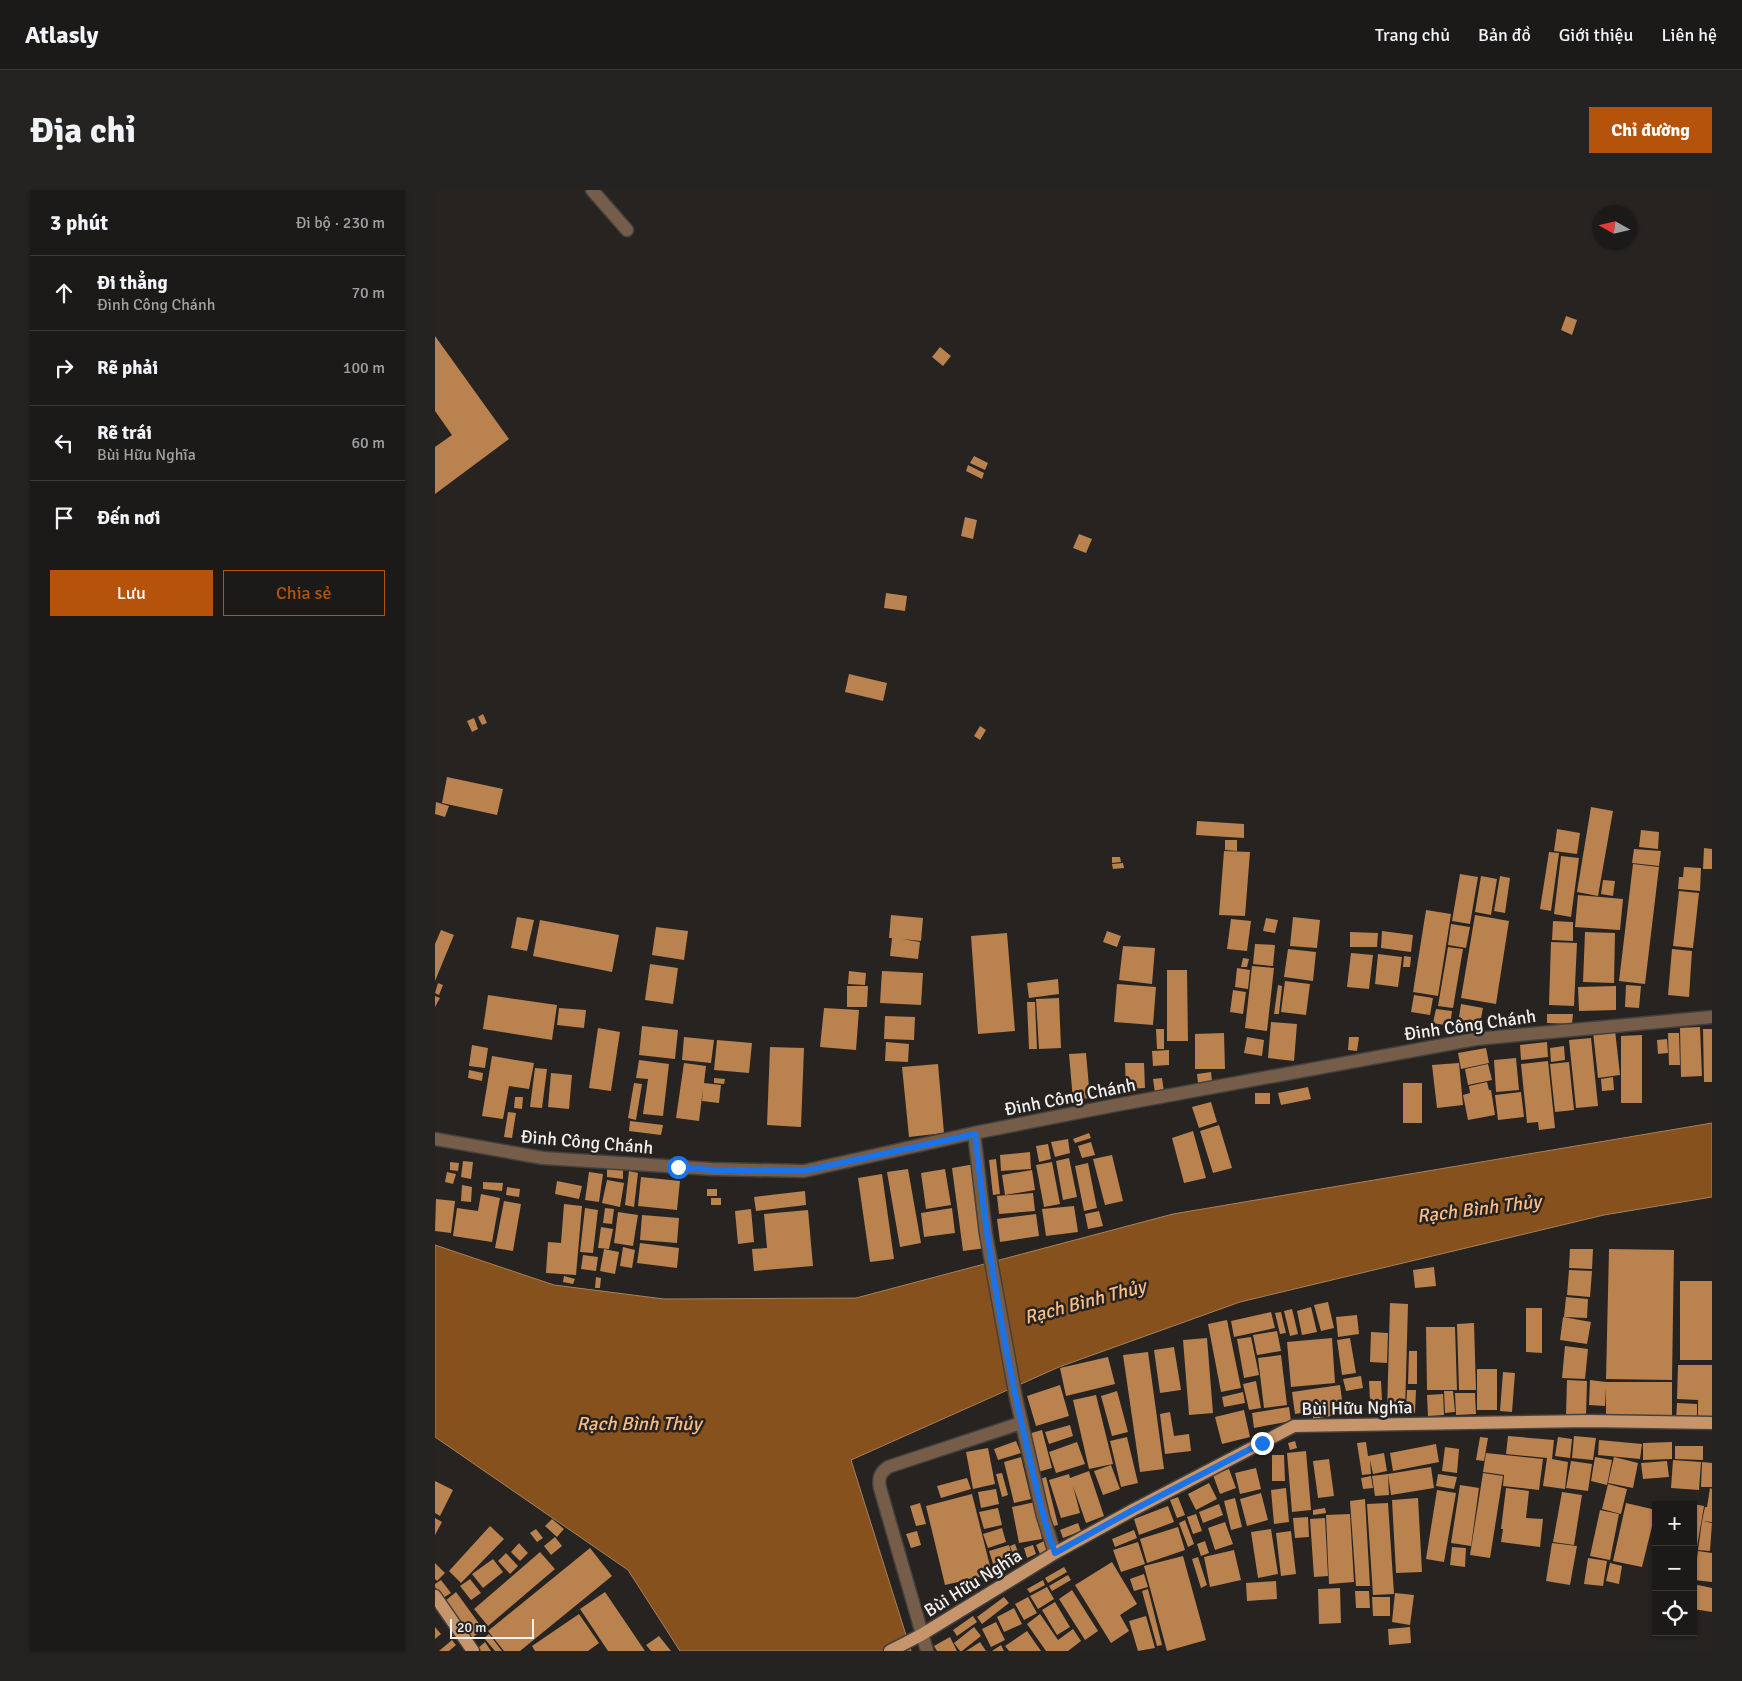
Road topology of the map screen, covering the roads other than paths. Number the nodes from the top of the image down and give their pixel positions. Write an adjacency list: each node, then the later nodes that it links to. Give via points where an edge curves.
1 (592, 190): 2 (street)
2 (627, 230)
3 (1712, 1017): 4 (street, Đinh Công Chánh, via 1476,1039)
4 (975, 1134): 5 (street, Đinh Công Chánh, via 804,1171 712,1170 543,1158); 6 (street, via 986,1234)
5 (435, 1140)
6 (1021, 1423): 8 (street); 10 (street, via 888,1466 881,1472 880,1488)
7 (1712, 1423): 8 (main road, Bùi Hữu Nghĩa, via 1590,1421 1294,1426)
8 (1055, 1553): 10 (main road, Bùi Hữu Nghĩa)
9 (435, 1596): 11 (main road)
10 (921, 1635): 12 (main road, Bùi Hữu Nghĩa); 13 (street)
11 (473, 1651)
12 (889, 1651)
13 (927, 1651)

